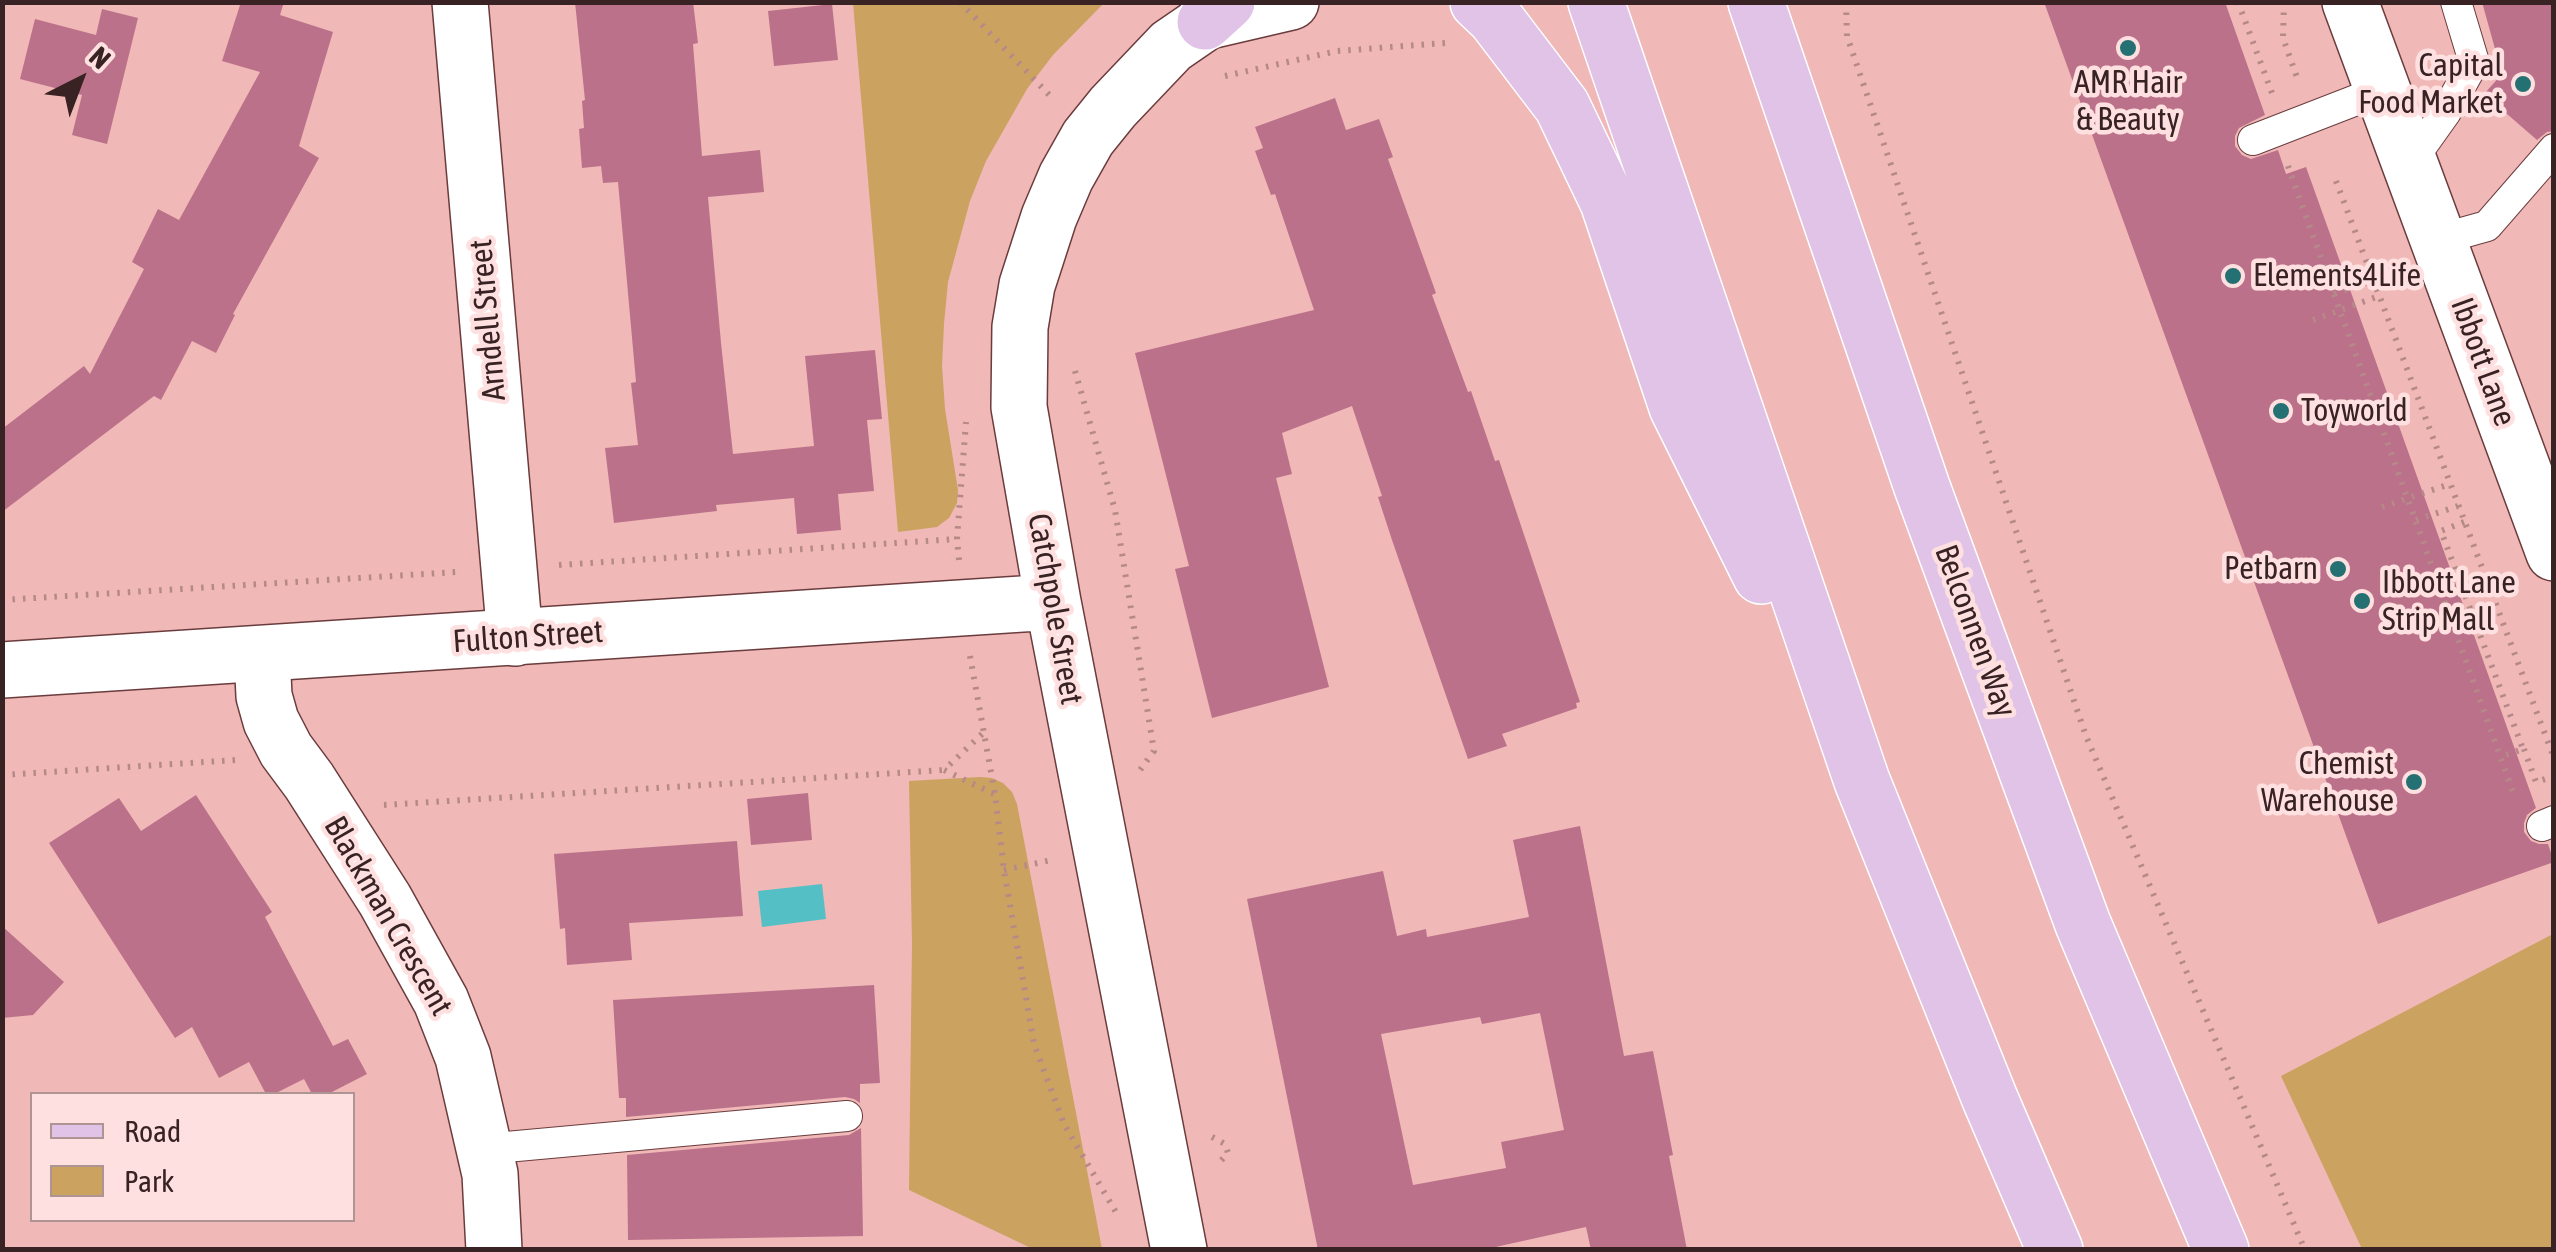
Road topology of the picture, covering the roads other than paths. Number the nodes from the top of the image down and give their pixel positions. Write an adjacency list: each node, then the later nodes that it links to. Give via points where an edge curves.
1 (460, 2): 17 (street, Arndell Street)
2 (1291, 2): 6 (street, Catchpole Street)
3 (1596, 2): 20 (main road)
4 (2350, 2): 9 (street, Ibbott Lane)
5 (2456, 2): 12 (lane, via 2474,62)
6 (1222, 9): 16 (street, Catchpole Street, via 1170,46 1088,138 1048,217 1028,285 1019,407)
7 (1764, 10): 26 (main road, Belconnen Way, via 1922,488 2083,924)
8 (1465, 22): 20 (main road, via 1495,18 1562,106 1608,202 1677,406)
9 (2382, 90): 10 (lane); 12 (street, Ibbott Lane)
10 (2253, 140)
11 (2554, 149): 13 (lane, via 2487,226)
12 (2410, 164): 13 (street, Ibbott Lane)
13 (2437, 240): 14 (street, Ibbott Lane)
14 (2544, 496): 15 (street, Ibbott Lane)
15 (2554, 553)
16 (1053, 602): 17 (street, Fulton Street); 24 (street, Catchpole Street)
17 (515, 638): 18 (street, Fulton Street)
18 (262, 654): 19 (street, Fulton Street); 22 (street, Blackman Crescent, via 264,696 278,736 442,1001)
19 (2, 670)
20 (1862, 781): 25 (main road)
21 (847, 1116): 22 (lane)
22 (484, 1149): 23 (street, Blackman Crescent)
23 (494, 1250)
24 (1179, 1250)
25 (2055, 1250)
26 (2221, 1250)

